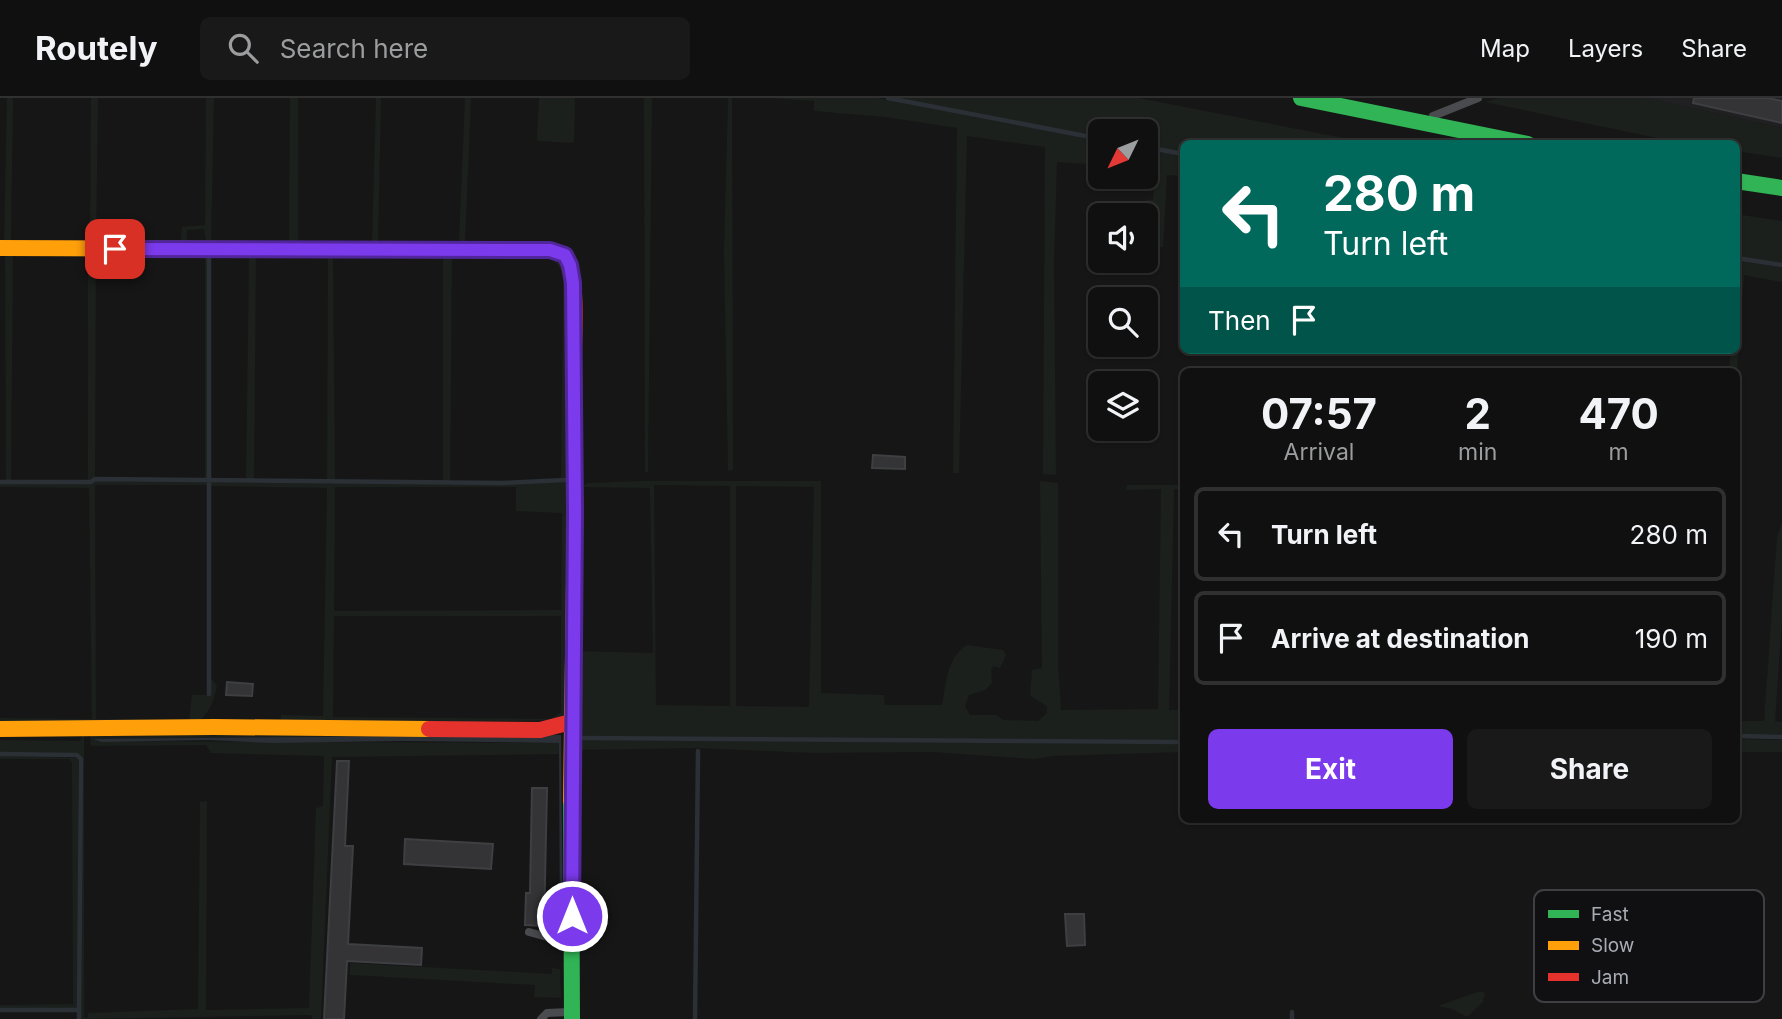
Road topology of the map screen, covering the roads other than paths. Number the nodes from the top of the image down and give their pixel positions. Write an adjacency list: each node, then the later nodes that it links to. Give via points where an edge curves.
1 (1301, 98): 3 (main road)
2 (1478, 98): 3 (lane)
3 (1420, 122): 4 (main road)
4 (1508, 140)
5 (1740, 182): 6 (main road)
6 (1782, 188)
7 (0, 248): 8 (main road, via 550,250 565,255 573,283)
8 (572, 722): 9 (main road, via 540,730); 11 (main road)
9 (0, 729)
10 (529, 932): 11 (lane)
11 (572, 943): 12 (main road)
12 (572, 1015): 13 (lane, via 547,1013)
13 (541, 1019)

